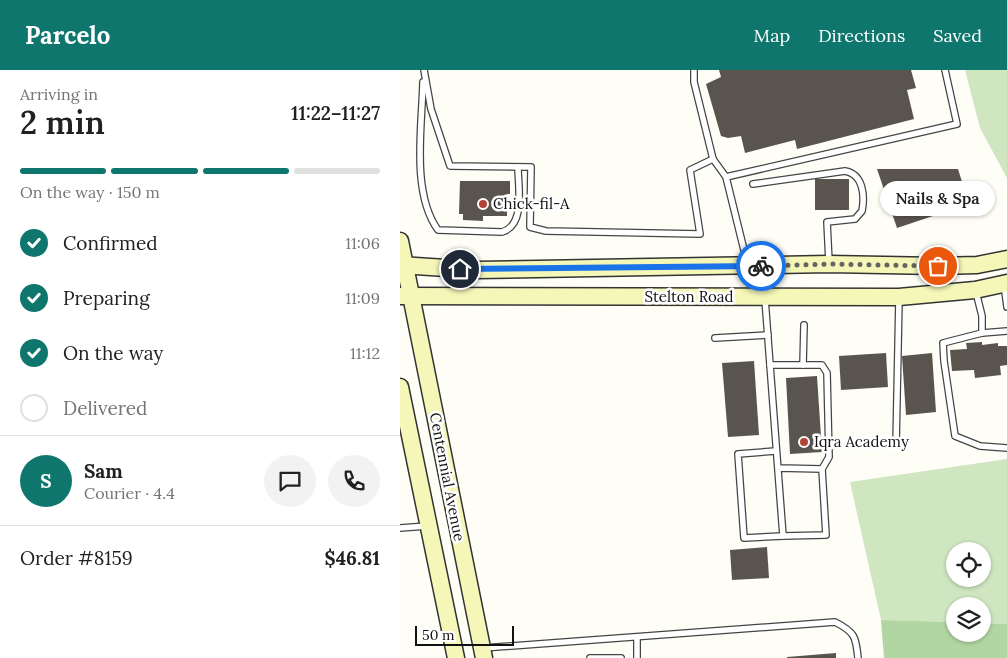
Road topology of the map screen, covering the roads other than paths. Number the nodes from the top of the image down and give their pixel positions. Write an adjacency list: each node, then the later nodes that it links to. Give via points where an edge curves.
1 (424, 70): 5 (lane, via 431,108 450,166); 5 (lane, via 421,174 430,215 438,230 508,231 518,212)
2 (694, 70): 4 (lane, via 694,82)
3 (945, 70): 6 (lane, via 957,124)
4 (713, 159): 5 (lane, via 690,170 700,234 546,231 530,226 531,167); 6 (lane)
5 (518, 167)
6 (726, 177): 12 (lane, via 744,250)
7 (753, 184): 10 (lane, via 851,172 861,184 862,211 855,219 827,222)
8 (400, 241): 11 (main road, Centennial Avenue)
9 (1007, 260): 10 (main road, Stelton Road, via 938,266)
10 (829, 264): 12 (main road, Stelton Road)
11 (402, 265): 12 (main road, Stelton Road, via 476,270); 15 (main road, Centennial Avenue)
12 (776, 266)
13 (1005, 284): 14 (main road, Stelton Road); 18 (lane)
14 (975, 290): 16 (main road, Stelton Road); 21 (lane, via 982,316)
15 (405, 296): 17 (main road, Stelton Road); 36 (main road, Centennial Avenue)
16 (899, 296): 17 (main road, Stelton Road); 27 (lane)
17 (765, 297): 22 (lane)
18 (1007, 307)
19 (804, 325): 24 (lane)
20 (1007, 331): 21 (lane)
21 (982, 333): 28 (lane, via 944,343 955,436 980,446)
22 (768, 335): 23 (lane); 25 (lane)
23 (715, 338)
24 (803, 365): 25 (lane); 31 (lane, via 822,365 827,374 829,457)
25 (770, 366): 29 (lane)
26 (400, 386): 32 (main road, Centennial Avenue)
27 (896, 445)
28 (1007, 448)
29 (776, 451): 30 (lane); 34 (lane, via 738,454 744,538)
30 (778, 468): 31 (lane); 34 (lane)
31 (822, 469): 34 (lane, via 826,535)
32 (429, 526): 33 (lane); 37 (main road, Centennial Avenue)
33 (400, 528)
34 (783, 536)
35 (637, 637): 36 (lane); 40 (lane); 41 (lane, via 835,622 853,633)
36 (483, 653)
37 (456, 658)
38 (590, 658): 39 (lane)
39 (621, 658)
40 (637, 658)
41 (858, 658)

